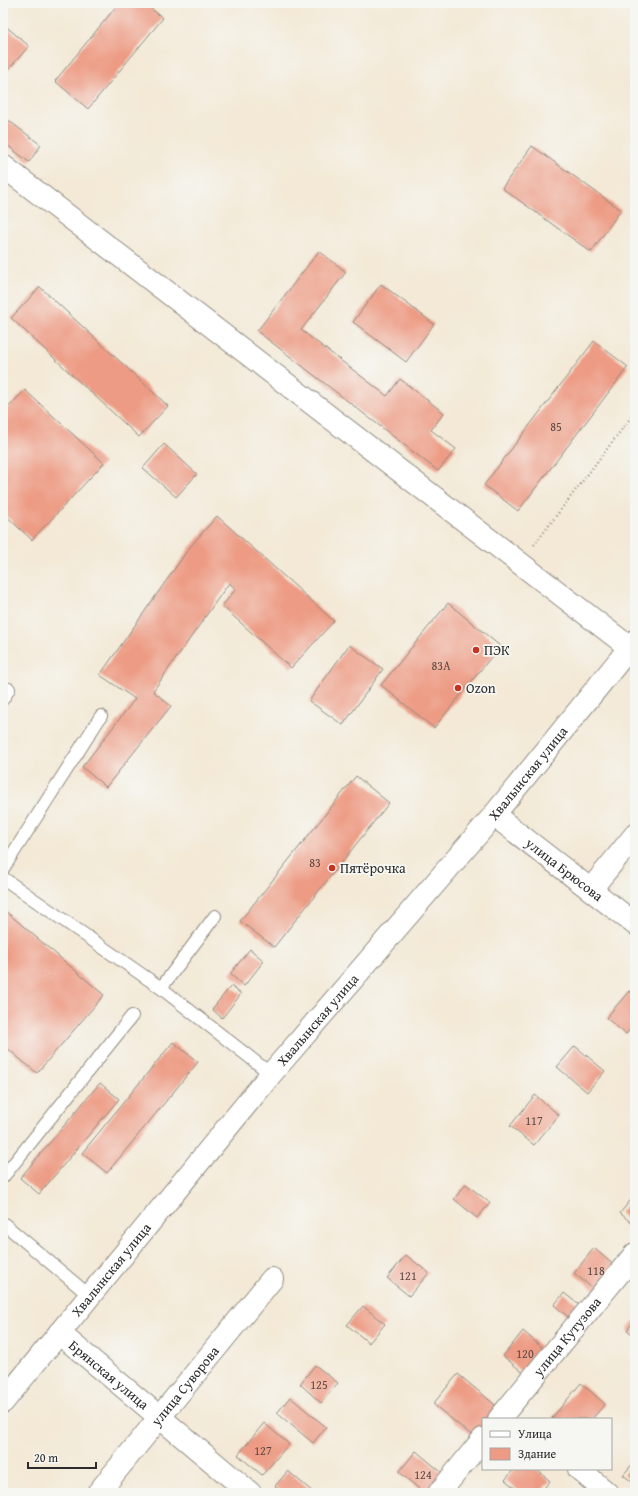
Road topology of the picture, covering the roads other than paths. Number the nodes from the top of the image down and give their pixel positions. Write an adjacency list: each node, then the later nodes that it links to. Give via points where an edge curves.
1 (3, 166): 2 (street, via 520,563)
2 (632, 644): 4 (street, Хвалынская улица)
3 (101, 716): 6 (lane)
4 (494, 815): 8 (street, улица Брюсова); 13 (street, Хвалынская улица)
5 (635, 835): 8 (street)
6 (3, 869)
7 (3, 878): 11 (lane)
8 (591, 889): 10 (street, улица Брюсова)
9 (215, 916): 11 (lane)
10 (635, 924)
11 (161, 988): 13 (lane)
12 (132, 1016): 14 (lane)
13 (272, 1074): 18 (street, Хвалынская улица)
14 (3, 1178)
15 (3, 1223): 18 (lane)
16 (635, 1254): 21 (street, улица Кутузова)
17 (272, 1279): 22 (street, улица Суворова)
18 (90, 1296): 19 (street, Хвалынская улица)
19 (59, 1333): 20 (street, Хвалынская улица); 22 (street, Брянская улица)
20 (3, 1402)
21 (509, 1415)
22 (160, 1417): 25 (street, улица Суворова); 26 (street, Брянская улица)
23 (482, 1440): 27 (street)
24 (580, 1470): 28 (street)
25 (98, 1493)
26 (250, 1493)
27 (439, 1493)
28 (607, 1493)

